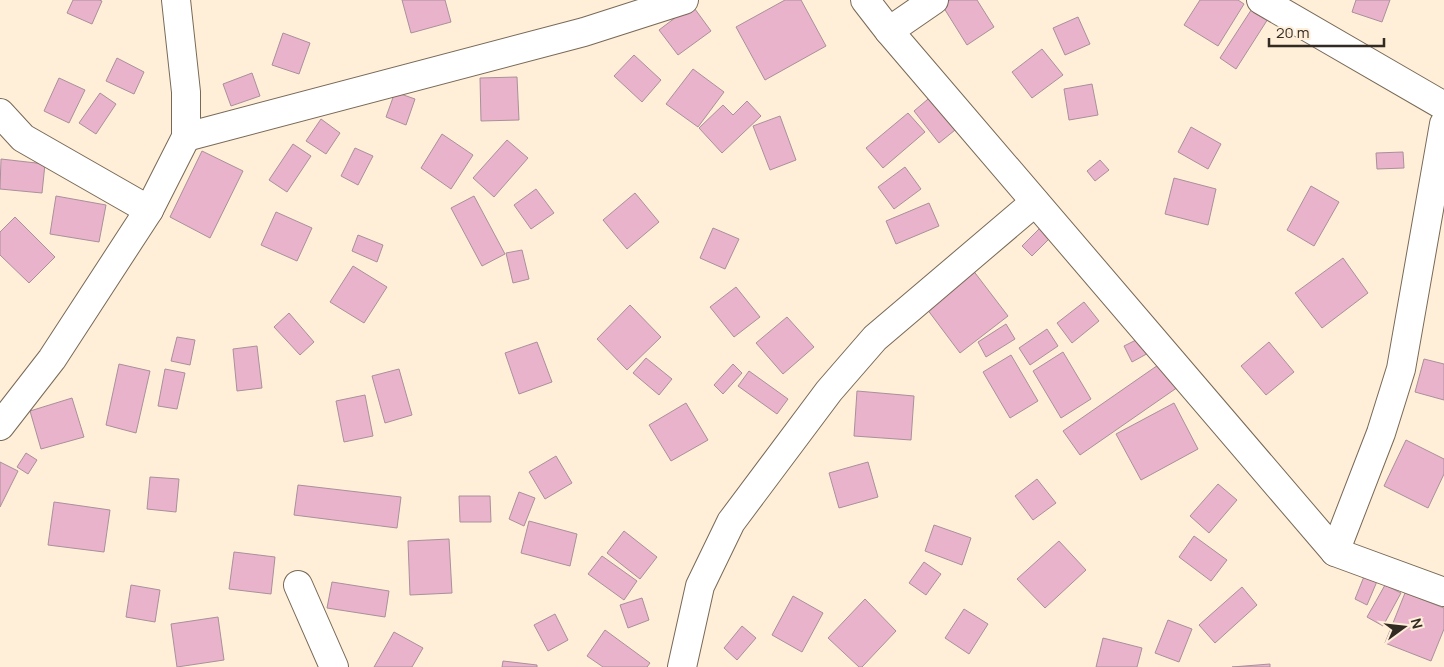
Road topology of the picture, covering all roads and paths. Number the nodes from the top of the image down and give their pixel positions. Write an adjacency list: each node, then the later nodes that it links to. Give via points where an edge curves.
1 (176, 0): 10 (street, via 186,92)
2 (684, 0): 10 (street, via 584,32)
3 (865, 0): 6 (street)
4 (934, 0): 6 (street)
5 (1261, 0): 7 (street)
6 (889, 31): 11 (street)
7 (1444, 106)
8 (0, 113): 12 (street, via 23,138)
9 (1444, 124): 14 (street, via 1401,369 1381,433)
10 (186, 137): 12 (street)
11 (1035, 202): 14 (street); 18 (street, via 875,338 829,391 732,522 700,586)
12 (149, 210): 13 (street, via 52,359)
13 (0, 426)
14 (1335, 552): 16 (street)
15 (298, 585): 17 (street)
16 (1444, 592)
17 (334, 667)
18 (682, 667)

